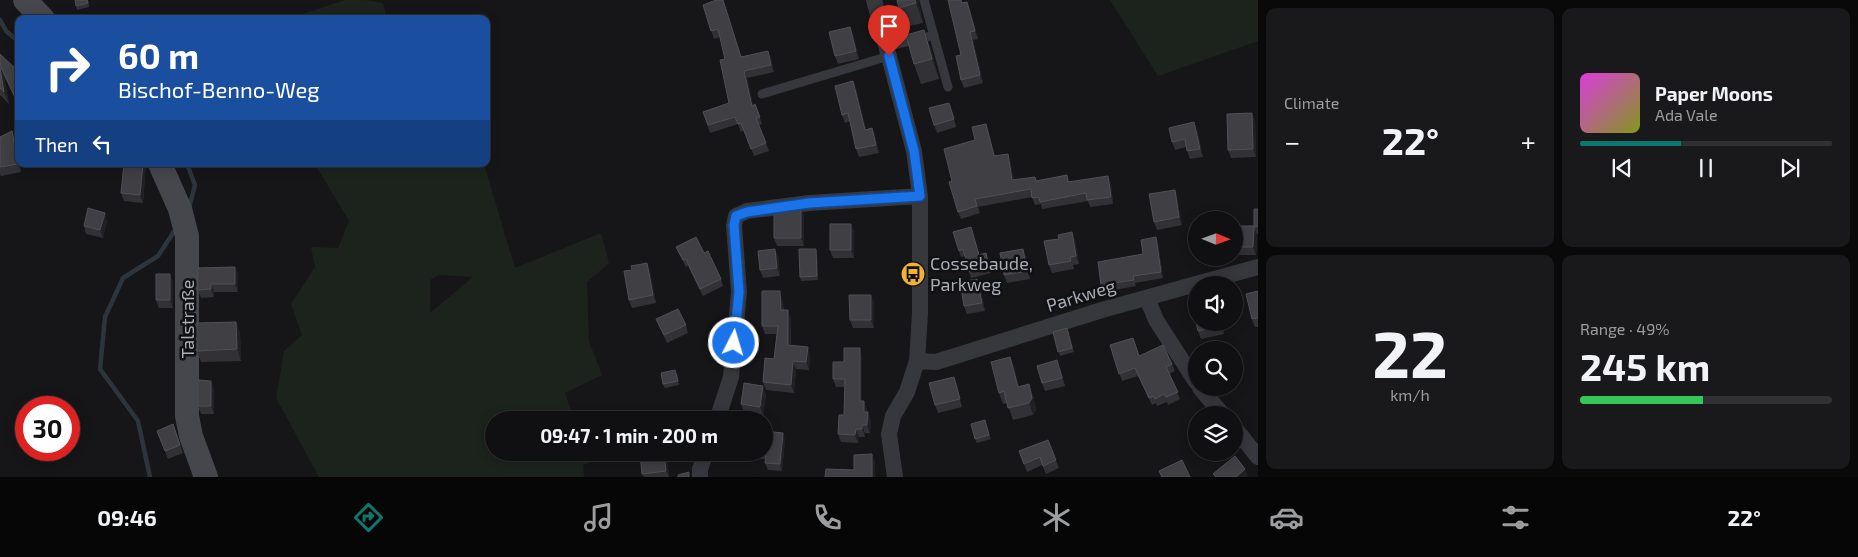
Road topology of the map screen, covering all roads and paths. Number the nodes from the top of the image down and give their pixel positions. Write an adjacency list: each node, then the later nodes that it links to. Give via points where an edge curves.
1 (25, 0): 4 (street)
2 (874, 0): 6 (street)
3 (924, 0): 5 (lane)
4 (39, 15)
5 (934, 35): 6 (lane); 7 (lane)
6 (888, 52): 8 (lane); 10 (street, via 914,151)
7 (948, 87)
8 (762, 94)
9 (161, 167): 21 (street, Talstraße, via 180,209 187,236 187,416)
10 (920, 196): 13 (street); 17 (street, via 809,203 736,216 739,292 731,377)
11 (1258, 267): 12 (street, Parkweg)
12 (1147, 298): 13 (street, Parkweg, via 936,362); 14 (street, via 1156,320)
13 (917, 361): 23 (street, via 907,392 893,416 889,434)
14 (1188, 370)
15 (1207, 396): 16 (street)
16 (1215, 406)
17 (719, 411)
18 (1243, 438): 19 (street)
19 (1258, 456)
20 (703, 461): 22 (street)
21 (206, 477)
22 (700, 477)
23 (895, 477)

